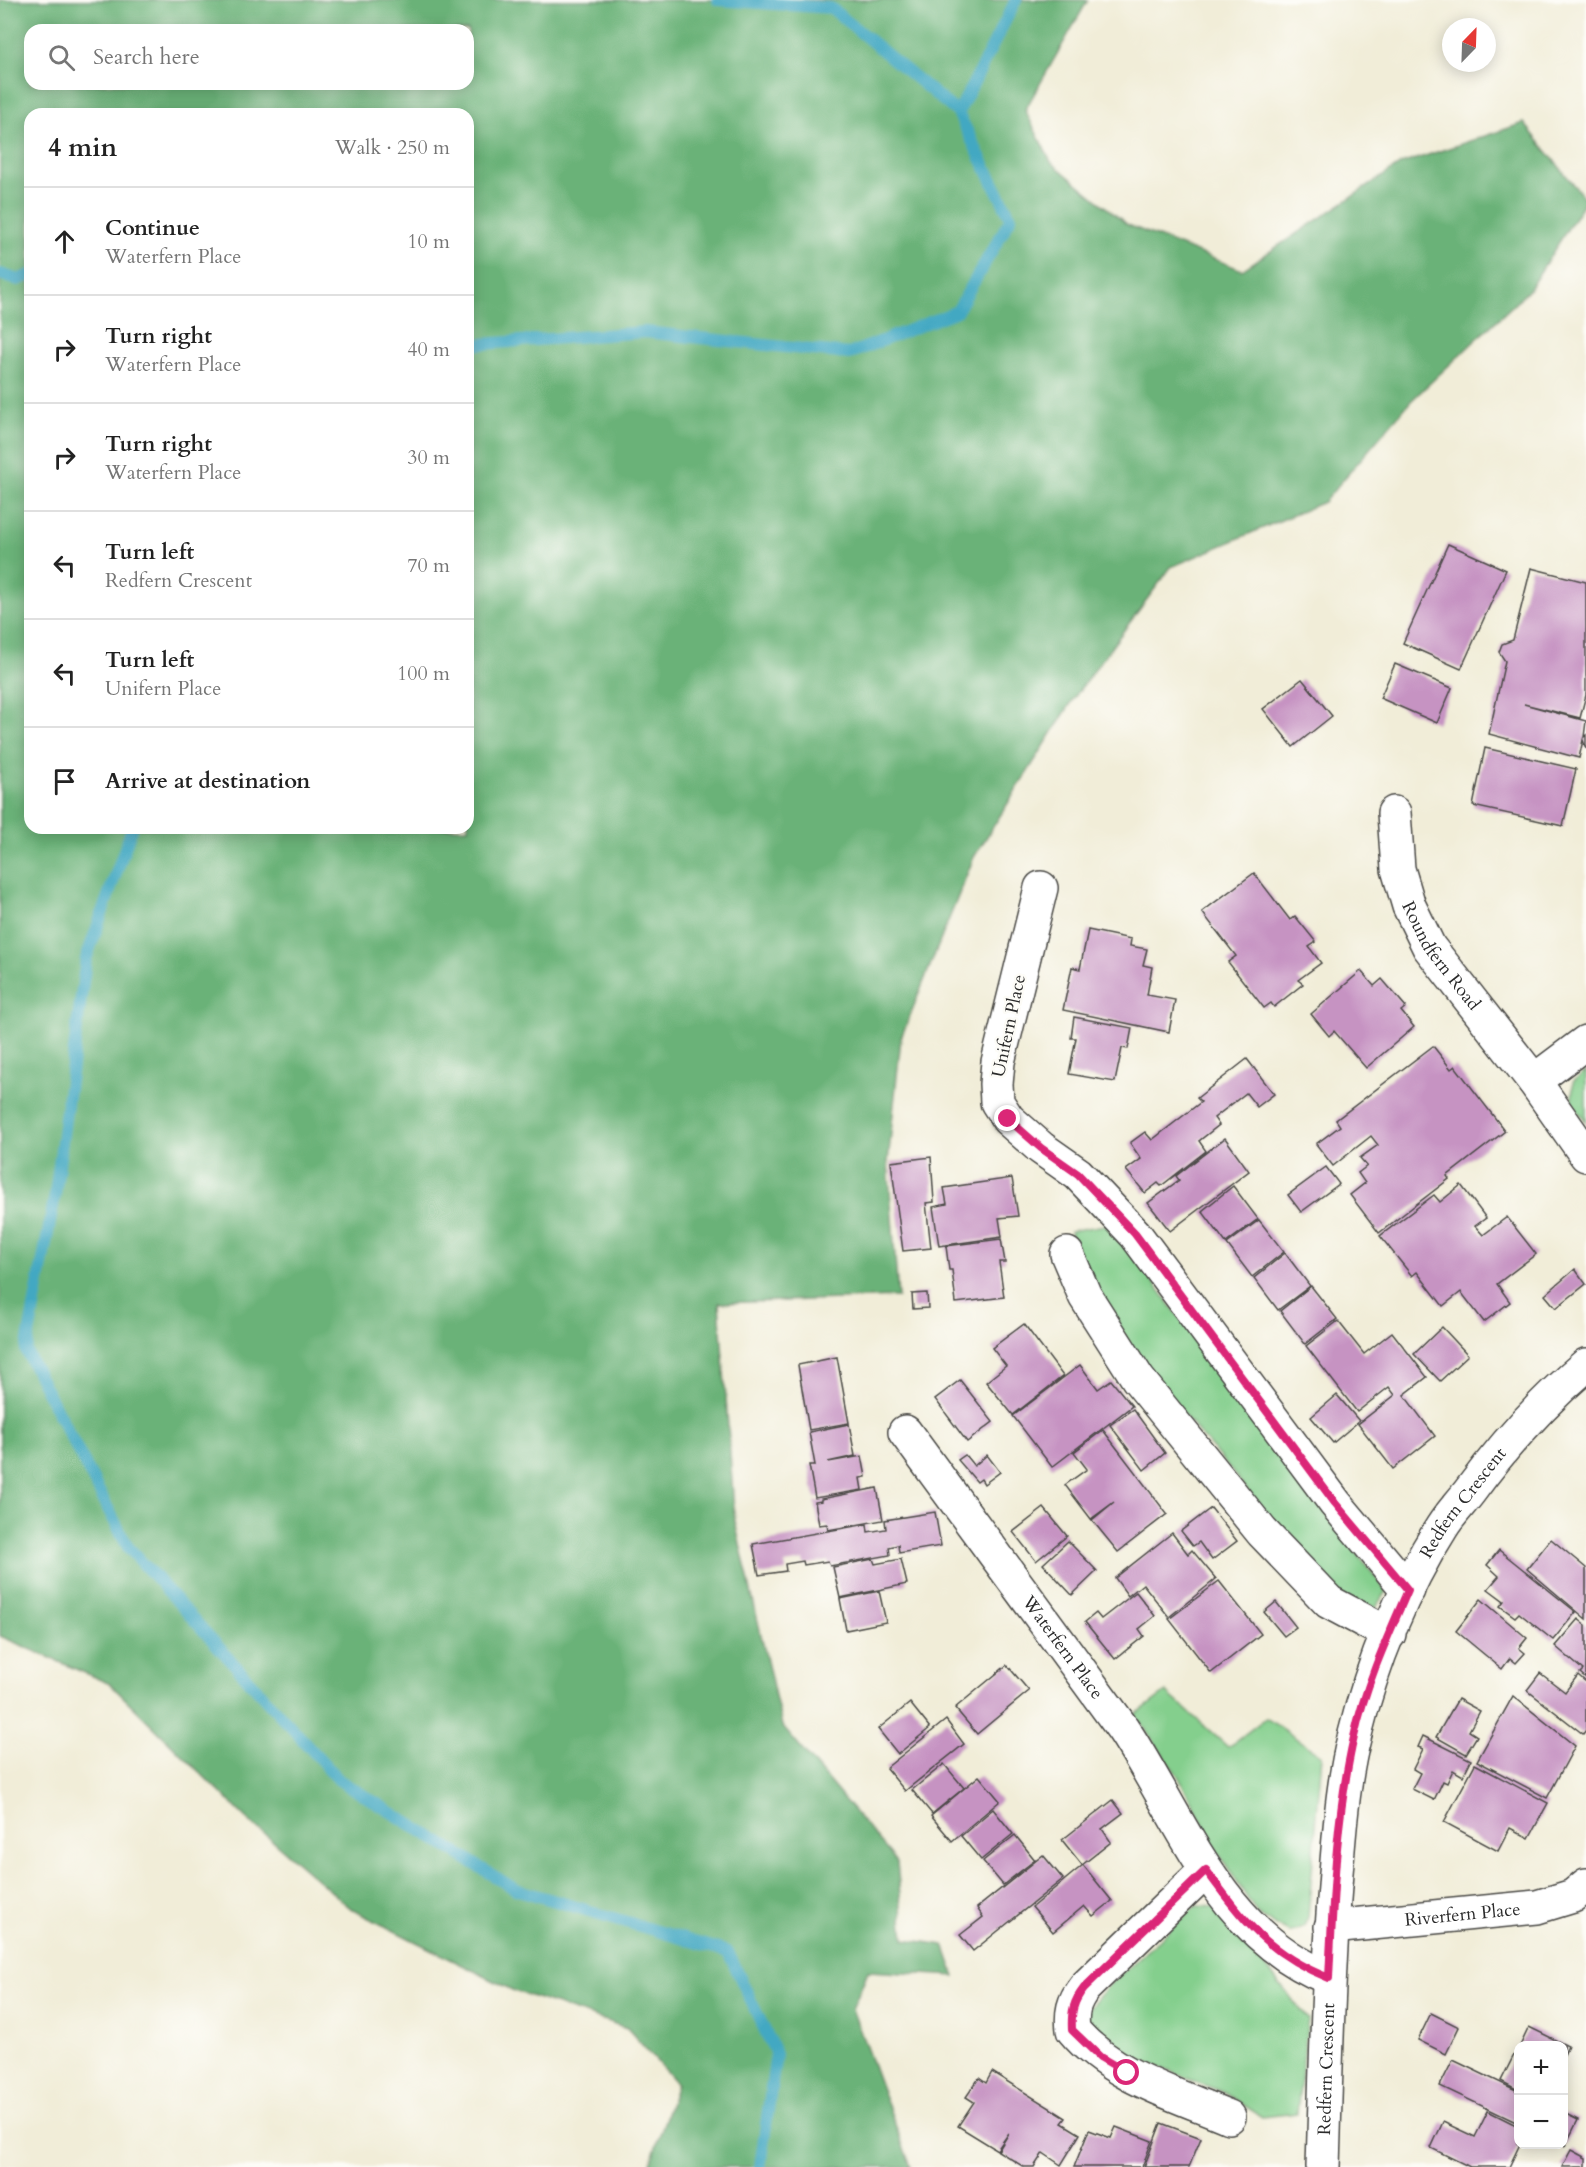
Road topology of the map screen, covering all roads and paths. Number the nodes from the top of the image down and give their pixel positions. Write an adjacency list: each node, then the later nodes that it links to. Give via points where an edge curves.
1 (1394, 813): 4 (street, Roundfern Road, via 1398,869 1409,906 1430,947)
2 (1041, 888): 9 (street, Unifern Place, via 998,1062 997,1102 1008,1119 1078,1174 1135,1234 1335,1503)
3 (1586, 1042): 4 (street)
4 (1534, 1081): 5 (street, Roundfern Road)
5 (1586, 1155)
6 (1067, 1254): 10 (street, via 1084,1296 1138,1378 1262,1532 1329,1602)
7 (1586, 1365): 9 (street, Redfern Crescent, via 1504,1446 1442,1527)
8 (905, 1432): 11 (street, Waterfern Place, via 1123,1729)
9 (1408, 1590): 10 (street, Redfern Crescent)
10 (1389, 1634): 13 (street, Redfern Crescent, via 1354,1736 1342,1800)
11 (1206, 1870): 14 (street, Waterfern Place, via 1246,1924 1275,1950 1305,1969); 15 (street, via 1084,1988 1071,2012 1072,2030 1100,2057 1127,2073)
12 (1586, 1885): 13 (street, Riverfern Place, via 1574,1896 1537,1907)
13 (1331, 1927): 14 (street, Redfern Crescent)
14 (1329, 1978): 16 (street, Redfern Crescent)
15 (1229, 2117)
16 (1323, 2167)

